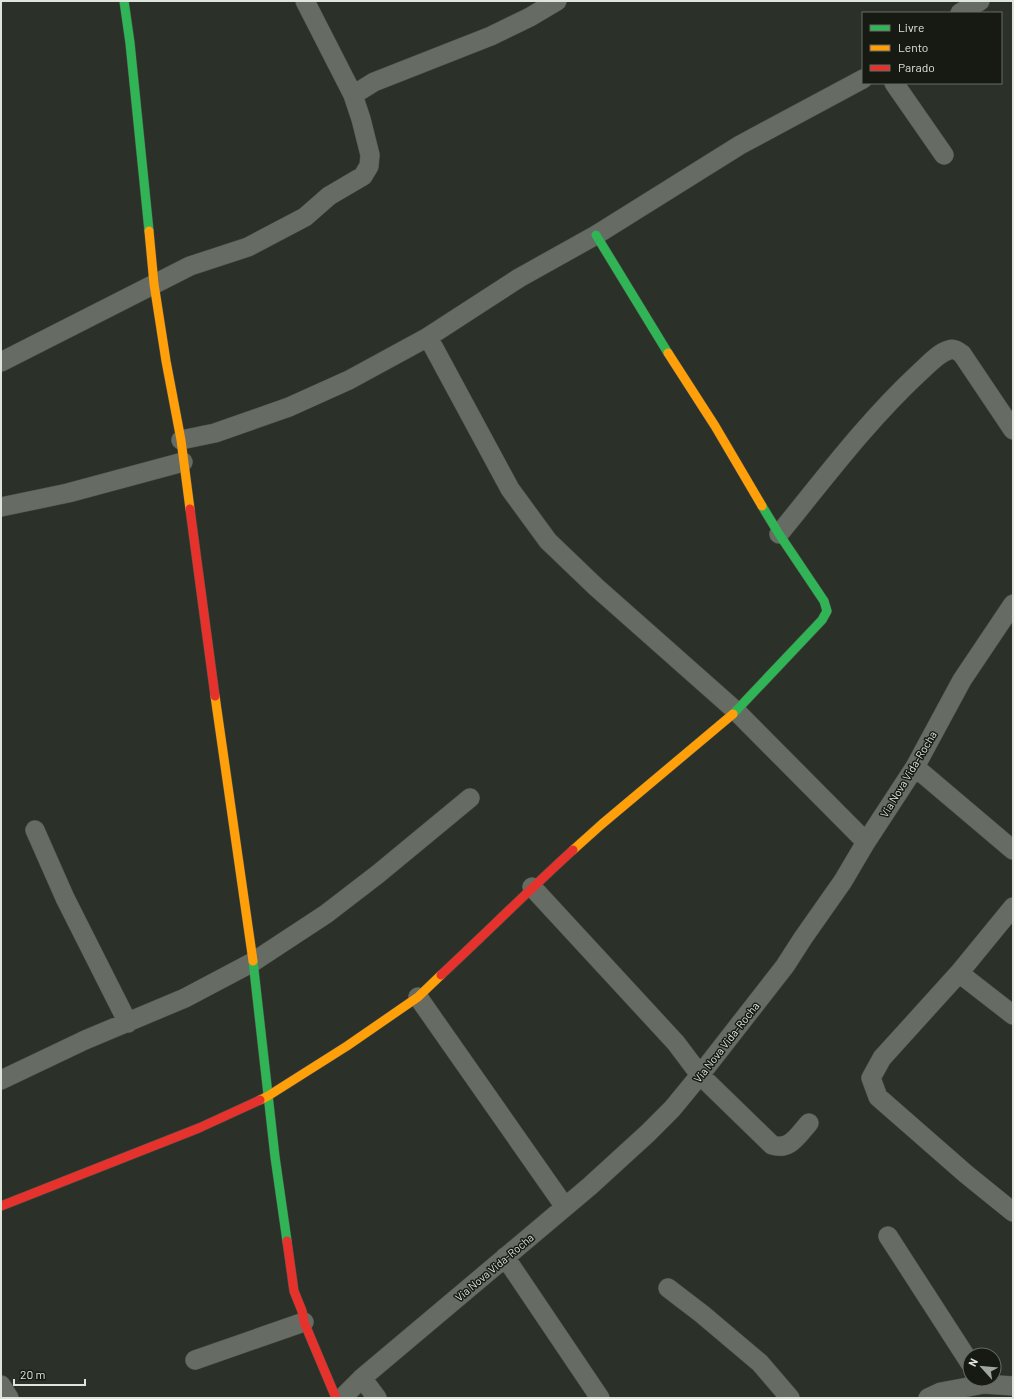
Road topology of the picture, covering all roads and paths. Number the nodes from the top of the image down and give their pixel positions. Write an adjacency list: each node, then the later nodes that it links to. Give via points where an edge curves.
1 (124, 1): 11 (street)
2 (305, 1): 8 (street)
3 (557, 1): 8 (street, via 491,36 374,82)
4 (980, 1): 5 (street)
5 (962, 12)
6 (862, 80): 10 (street, via 740,145)
7 (895, 84): 9 (street)
8 (353, 95): 11 (street, via 370,155 369,166 363,176 329,196 305,217 248,248 190,266)
9 (944, 155)
10 (596, 235): 12 (street, via 519,278); 18 (street)
11 (154, 284): 13 (street); 15 (street)
12 (428, 337): 15 (street, via 349,380 288,407 215,432); 20 (street, via 510,489 548,541)
13 (1, 362)
14 (1013, 430): 18 (street, via 962,354 956,350 949,350 936,357 893,397)
15 (181, 440): 16 (street)
16 (183, 462): 17 (street, via 68,493); 28 (street)
17 (1, 507)
18 (779, 534): 20 (street, via 824,601 827,611 822,620)
19 (1013, 604): 21 (street, Via Nova Vida-Rocha, via 962,680)
20 (736, 712): 24 (street); 26 (street, via 602,824)
21 (915, 767): 24 (street, Via Nova Vida-Rocha); 25 (street)
22 (470, 798): 28 (street, via 326,914)
23 (35, 830): 32 (street, via 65,898)
24 (866, 842): 33 (street, Via Nova Vida-Rocha, via 843,881 785,966)
25 (1013, 850)
26 (532, 887): 30 (street); 33 (street, via 676,1043)
27 (1013, 907): 29 (street)
28 (253, 962): 32 (street, via 186,998); 35 (street)
29 (959, 973): 31 (street); 39 (street, via 882,1058 871,1078 878,1097)
30 (418, 997): 35 (street); 38 (street)
31 (1013, 1015)
32 (128, 1022): 34 (street)
33 (700, 1075): 36 (street, via 772,1145 780,1148 787,1146); 38 (street, Via Nova Vida-Rocha, via 648,1134)
34 (1, 1080)
35 (268, 1096): 37 (street, via 199,1128); 43 (street, via 294,1291)
36 (809, 1123)
37 (1, 1206)
38 (565, 1207): 41 (street, Via Nova Vida-Rocha)
39 (1013, 1212)
40 (888, 1236): 44 (street)
41 (505, 1257): 46 (street, Via Nova Vida-Rocha); 55 (street)
42 (668, 1288): 56 (street, via 760,1363)
43 (304, 1322): 45 (street); 52 (street)
44 (962, 1351)
45 (195, 1360)
46 (362, 1378): 53 (street, Via Nova Vida-Rocha); 54 (street)
47 (1002, 1384): 50 (street)
48 (1, 1385): 51 (street)
49 (962, 1386): 57 (street)
50 (1013, 1386)
51 (9, 1398)
52 (336, 1398)
53 (342, 1398)
54 (377, 1398)
55 (600, 1398)
56 (790, 1398)
57 (928, 1398)

